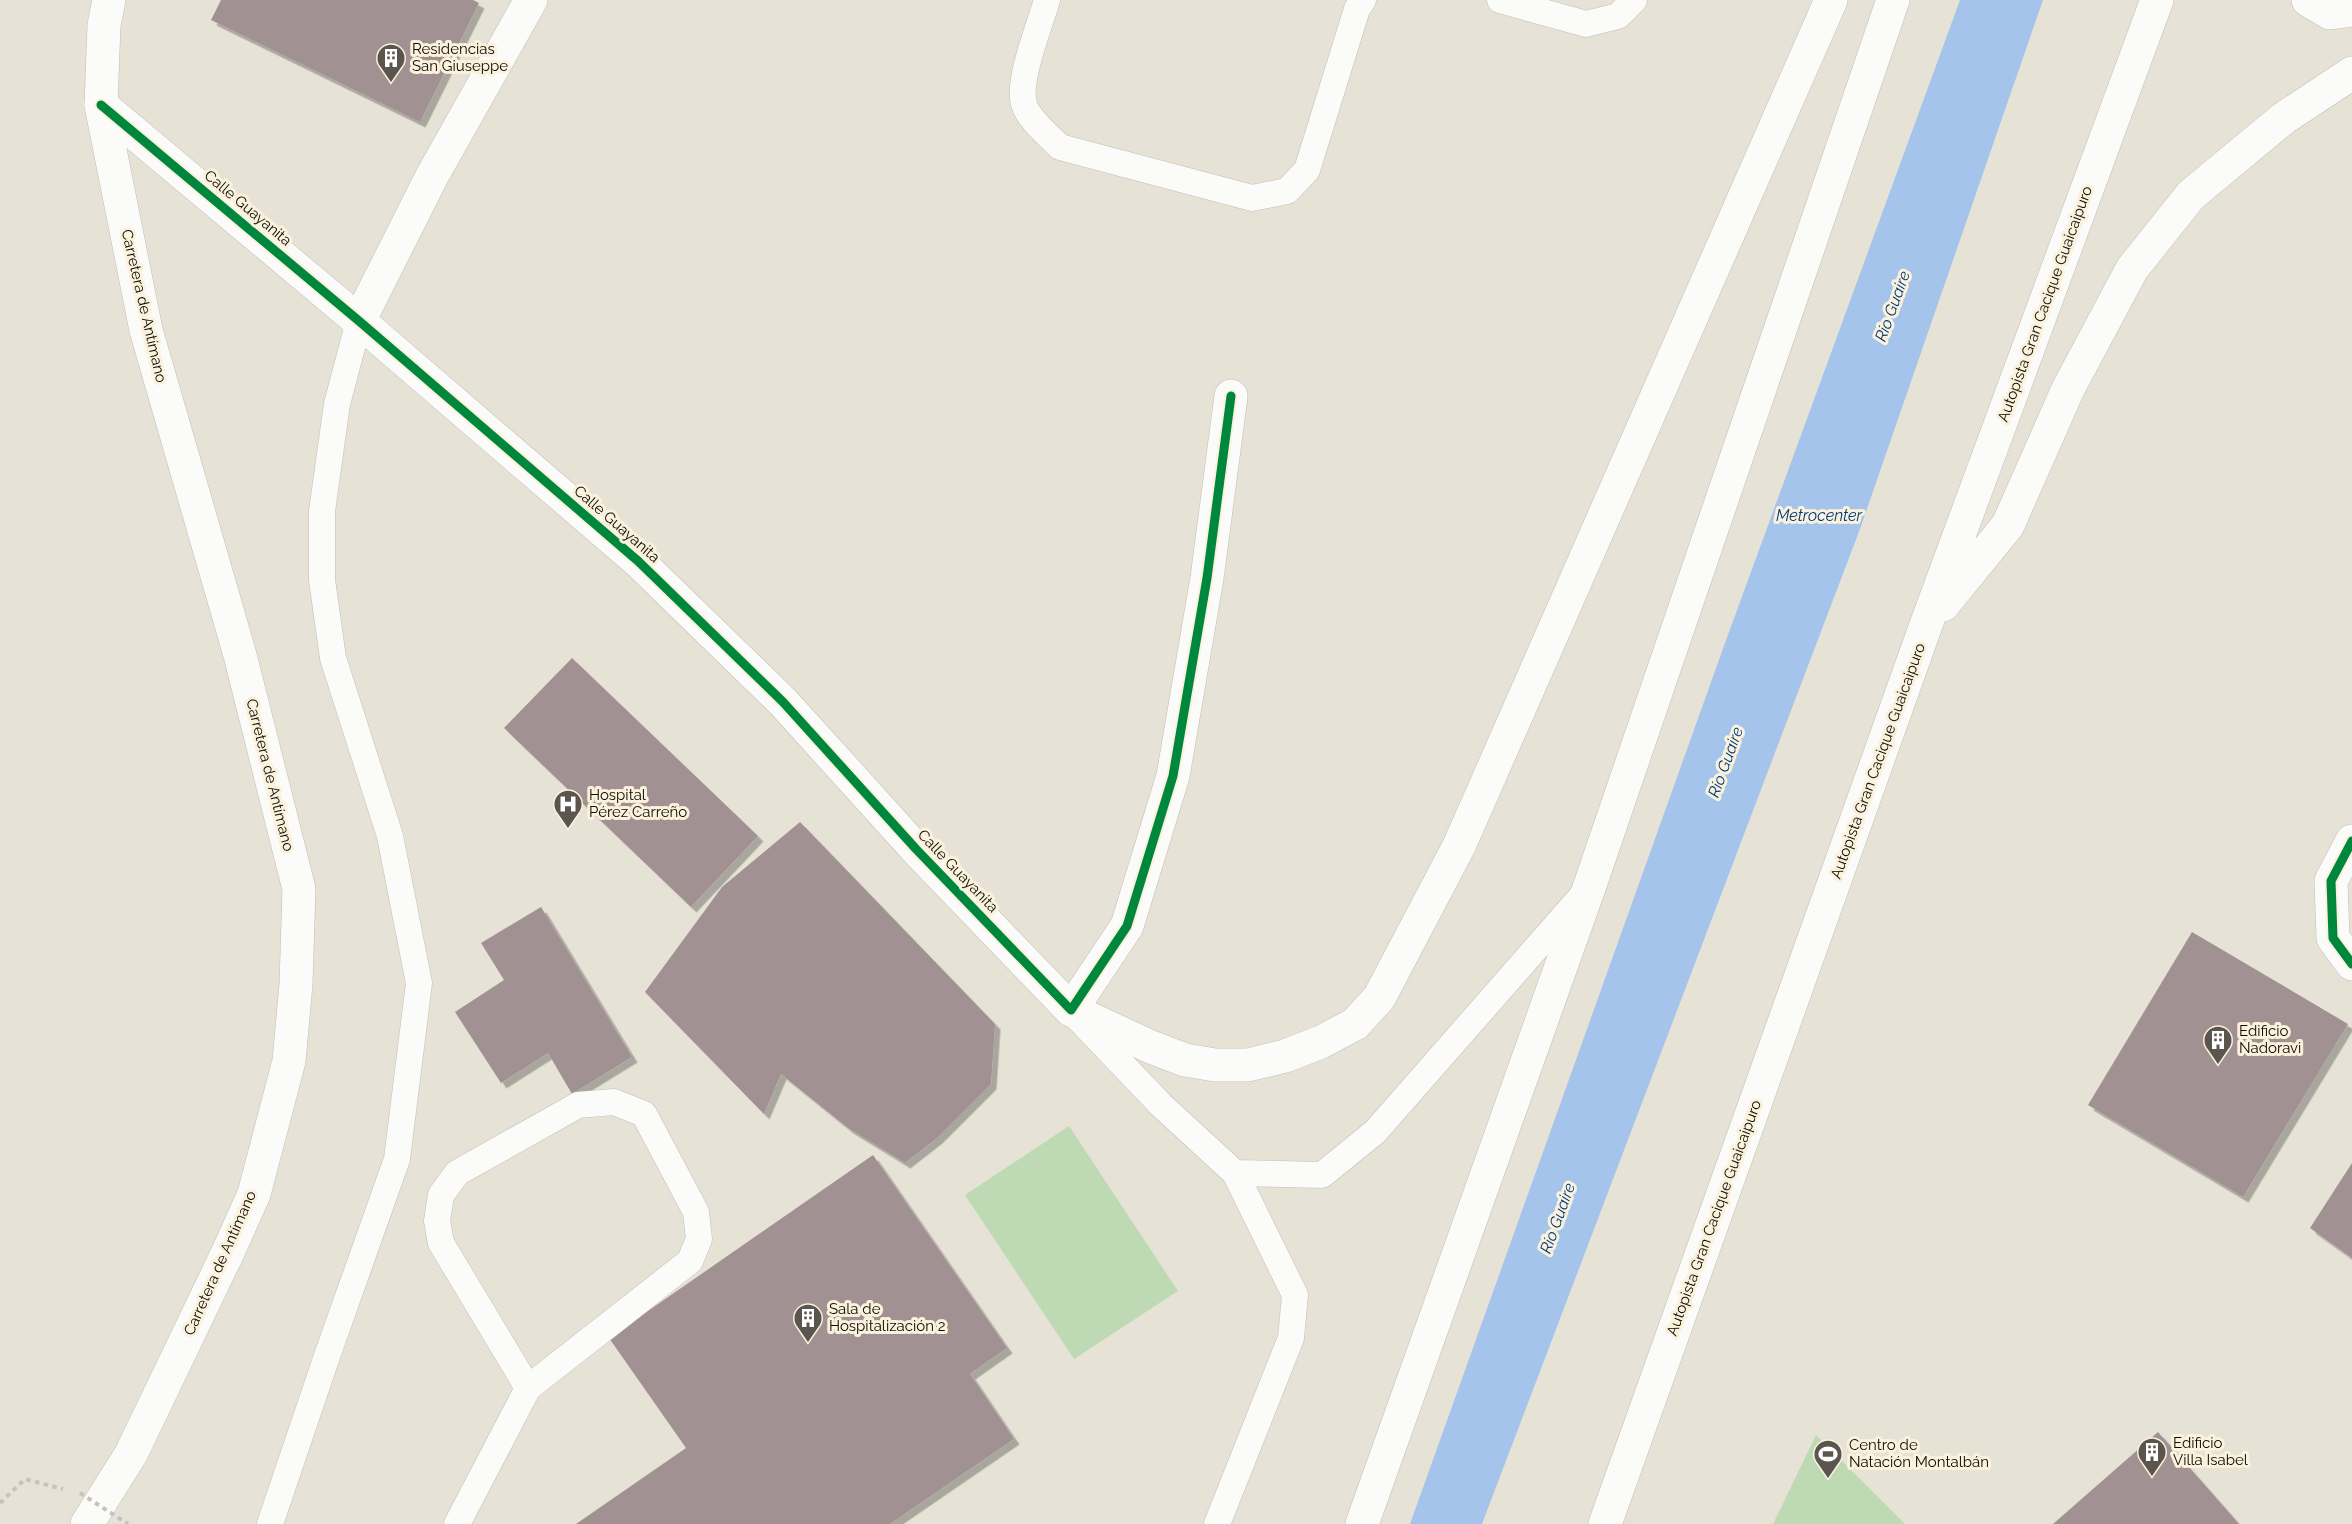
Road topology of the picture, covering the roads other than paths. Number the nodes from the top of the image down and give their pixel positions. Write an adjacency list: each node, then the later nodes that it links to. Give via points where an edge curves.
1 (109, 0): 13 (main road, Carretera de Antímano, via 104,25)
2 (531, 0): 14 (main road, via 432,176)
3 (1047, 0): 4 (lane, via 1024,74 1024,104 1040,128 1060,147 1252,198 1287,191 1307,170)
4 (1363, 0)
5 (1500, 0): 6 (lane, via 1586,24 1618,16)
6 (1634, 0)
7 (1831, 0): 20 (main road, via 1459,846 1379,998 1355,1024 1321,1042 1248,1065 1185,1060)
8 (1893, 0): 18 (main road)
9 (2157, 0): 16 (main road, Autopista Gran Cacique Guaicaipuro)
10 (2308, 0): 11 (main road, via 2330,13)
11 (2352, 10)
12 (2352, 73): 16 (main road, via 2284,118 2191,195 2132,269 2068,389 2008,525)
13 (101, 105): 14 (main road, Calle Guayanita); 23 (main road, Carretera de Antímano, via 146,330 240,655 299,889 289,1061 254,1194 131,1454)
14 (359, 321): 20 (main road, Calle Guayanita, via 646,569 783,702 916,849); 24 (lane, via 337,404 322,511 322,580 333,658 390,836 419,983 398,1159)
15 (1231, 396): 20 (main road, via 1207,578 1173,776 1126,926)
16 (1926, 624): 28 (main road, Autopista Gran Cacique Guaicaipuro)
17 (2352, 841): 19 (main road, via 2331,881 2333,938)
18 (1589, 888): 21 (lane, via 1375,1132 1322,1175); 27 (main road)
19 (2352, 964)
20 (1071, 1010): 21 (lane, via 1161,1105)
21 (1235, 1173): 26 (lane, via 1294,1295 1291,1338)
22 (528, 1388): 22 (lane, via 690,1261 699,1239 696,1212 644,1114 614,1102 578,1105 457,1173 441,1195 437,1221 441,1243); 25 (lane)
23 (84, 1509)
24 (270, 1524)
25 (457, 1524)
26 (1217, 1524)
27 (1362, 1524)
28 (1605, 1524)

